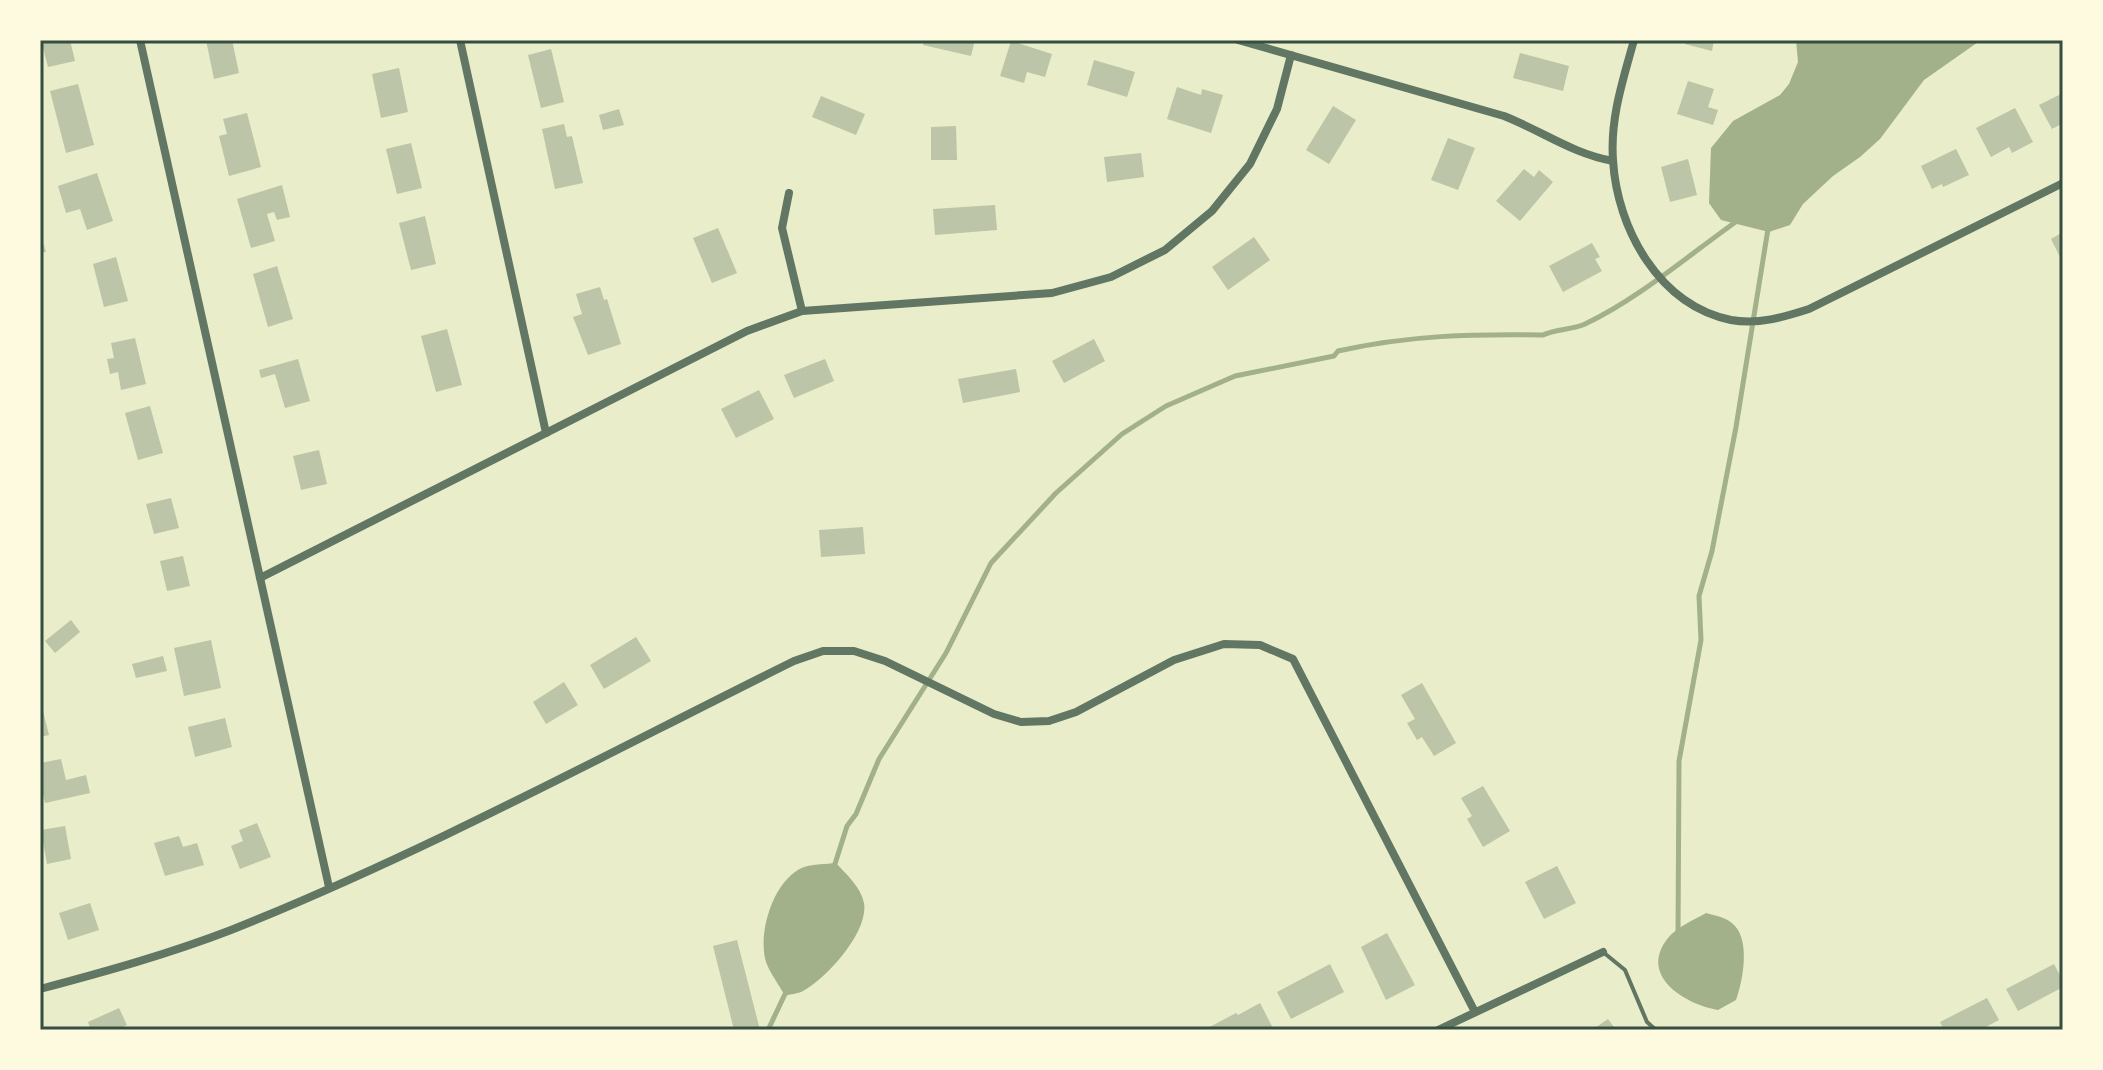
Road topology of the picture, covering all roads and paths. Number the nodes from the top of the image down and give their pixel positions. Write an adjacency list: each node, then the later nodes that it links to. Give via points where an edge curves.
1 (140, 40): 11 (street)
2 (460, 40): 10 (street)
3 (1238, 40): 5 (street)
4 (1634, 40): 6 (street, via 1617,101)
5 (1291, 55): 6 (street, via 1504,116 1588,156); 9 (street, via 1277,109 1250,164 1212,211 1165,250 1111,277 1052,293)
6 (1613, 161): 7 (street, via 1635,240 1664,285 1696,308 1733,320 1771,321 1809,309)
7 (2063, 183)
8 (789, 193): 9 (street, via 782,228)
9 (802, 311): 10 (street, via 747,331)
10 (546, 433): 11 (street)
11 (260, 578): 12 (street)
12 (329, 887): 14 (street, via 230,930); 15 (street, via 823,651 854,651 885,661 1021,722 1049,721 1076,712 1174,660 1224,644 1260,645 1293,659)
13 (1603, 952): 15 (street); 17 (lane, via 1625,970 1647,1022)
14 (40, 989)
15 (1475, 1012): 16 (street)
16 (1438, 1030)
17 (1656, 1030)

